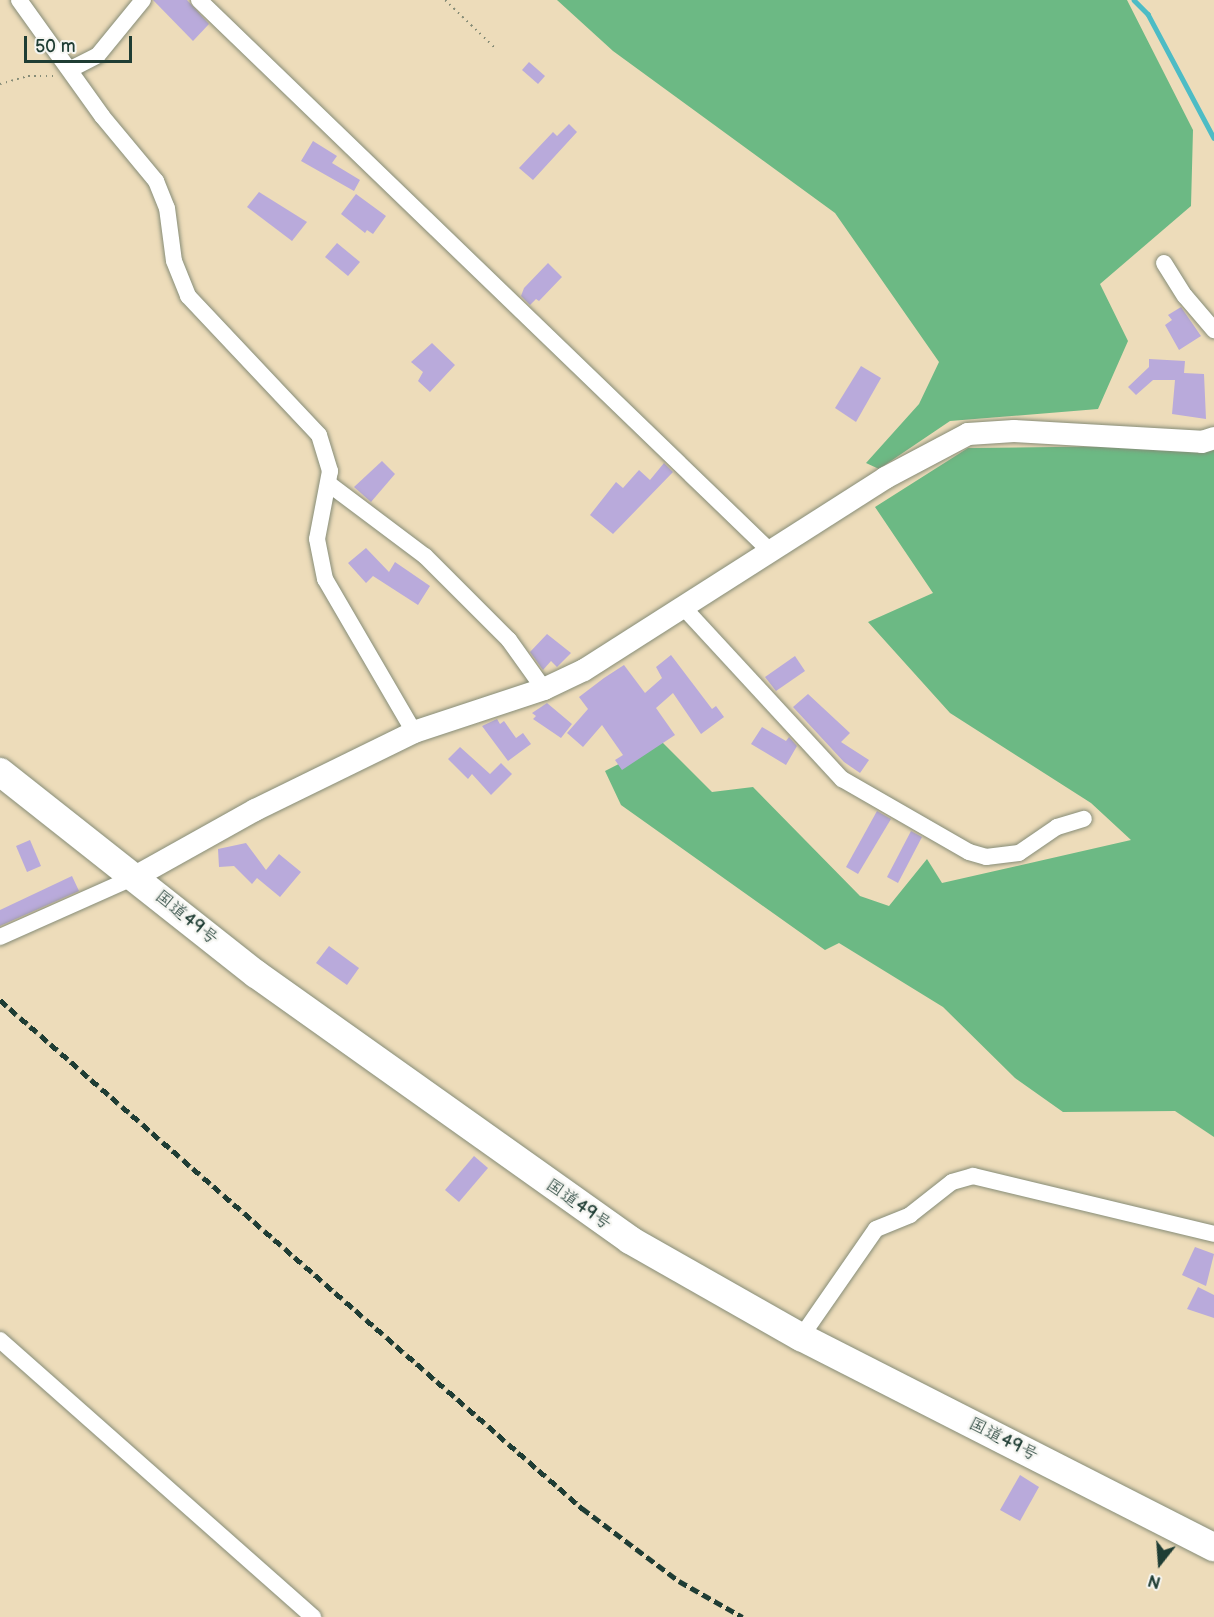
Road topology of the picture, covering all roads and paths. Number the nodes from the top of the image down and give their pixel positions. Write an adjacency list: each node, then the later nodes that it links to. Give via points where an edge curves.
1 (19, 0): 6 (street)
2 (143, 0): 6 (street, via 98,55)
3 (199, 0): 12 (street)
4 (446, 0): 5 (path)
5 (495, 48)
6 (71, 69): 7 (path); 11 (street, via 102,116 156,181 167,208 174,261 188,296 319,435 329,461)
7 (0, 84)
8 (1164, 263): 9 (street)
9 (1214, 330)
10 (1214, 438): 12 (street, via 1202,442 976,432 885,478)
11 (329, 484): 14 (street, via 425,556 509,640); 15 (street, via 317,538 325,579)
12 (772, 553): 13 (street)
13 (684, 608): 14 (street, via 584,670); 17 (street, via 842,779 969,852 986,857 1019,853 1057,827)
14 (544, 689): 15 (street)
15 (414, 732): 18 (street, via 255,810)
16 (0, 772): 18 (highway, 国道49号)
17 (1084, 819)
18 (135, 877): 19 (street); 21 (highway, 国道49号, via 256,974 584,1208 640,1246)
19 (0, 937)
20 (1214, 1234): 21 (street, via 973,1176 952,1182 910,1215 876,1229)
21 (801, 1337): 23 (highway, 国道49号)
22 (0, 1340): 24 (street)
23 (1214, 1547)
24 (313, 1617)

